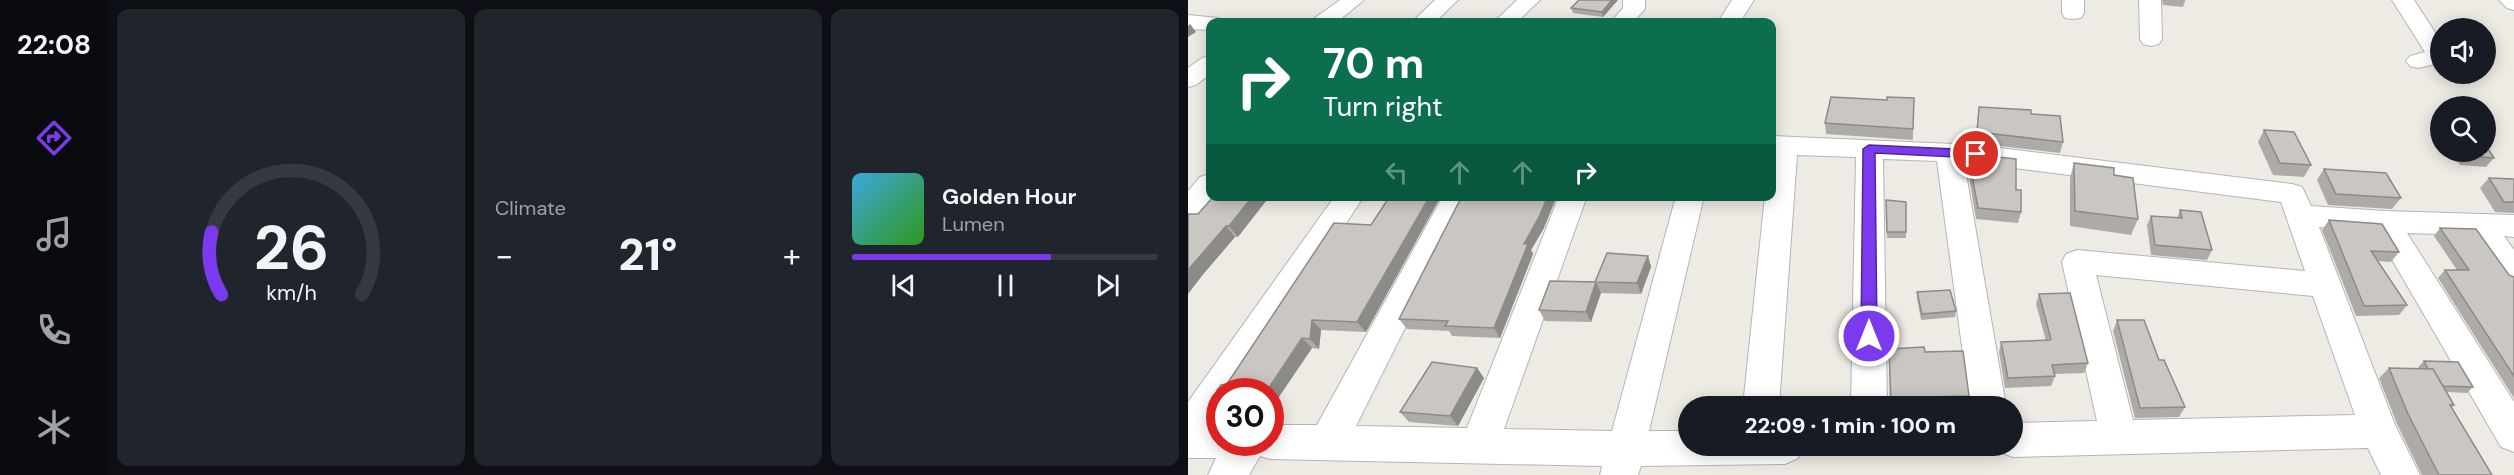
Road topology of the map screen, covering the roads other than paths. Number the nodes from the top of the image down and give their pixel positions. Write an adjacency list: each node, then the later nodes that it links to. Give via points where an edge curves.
1 (1353, 0): 10 (street)
2 (1447, 0): 11 (street)
3 (1529, 0): 12 (street)
4 (1634, 0): 13 (street, via 1634,9)
5 (1743, 0): 14 (street)
6 (2150, 0): 17 (street)
7 (2403, 0): 18 (street, via 2438,54)
8 (2510, 0): 9 (street)
9 (2514, 4)
10 (1329, 18)
11 (1427, 18)
12 (1509, 18)
13 (1626, 18)
14 (1732, 18)
15 (1188, 21): 16 (street)
16 (1206, 23)
17 (2151, 39)
18 (2418, 61)
19 (1206, 66): 20 (street)
20 (1188, 80)
21 (1778, 145): 22 (street); 24 (street)
22 (1869, 149): 23 (street); 39 (street)
23 (1949, 153): 32 (street, via 2292,194); 40 (street)
24 (1776, 176)
25 (1206, 189): 31 (street)
26 (1347, 201): 42 (street)
27 (1454, 201): 49 (street)
28 (1571, 201): 50 (street)
29 (1689, 201): 53 (street)
30 (1774, 201): 38 (street)
31 (1188, 209)
32 (2299, 214): 33 (street); 37 (street)
33 (2385, 222): 34 (street); 43 (street)
34 (2479, 225): 35 (street); 36 (street)
35 (2514, 226)
36 (2514, 273)
37 (2325, 285): 41 (street); 44 (street, via 2077,262)
38 (1762, 396)
39 (1869, 396)
40 (1986, 396)
41 (2379, 431): 44 (street); 55 (street)
42 (1188, 433)
43 (2514, 435)
44 (2119, 437): 45 (street)
45 (2023, 440)
46 (1188, 441): 47 (street)
47 (1206, 441)
48 (1284, 442): 49 (street)
49 (1328, 443): 50 (street)
50 (1479, 446): 53 (street)
51 (1678, 455): 53 (street)
52 (1239, 456): 54 (street)
53 (1623, 462)
54 (1227, 475)
55 (2402, 475)

